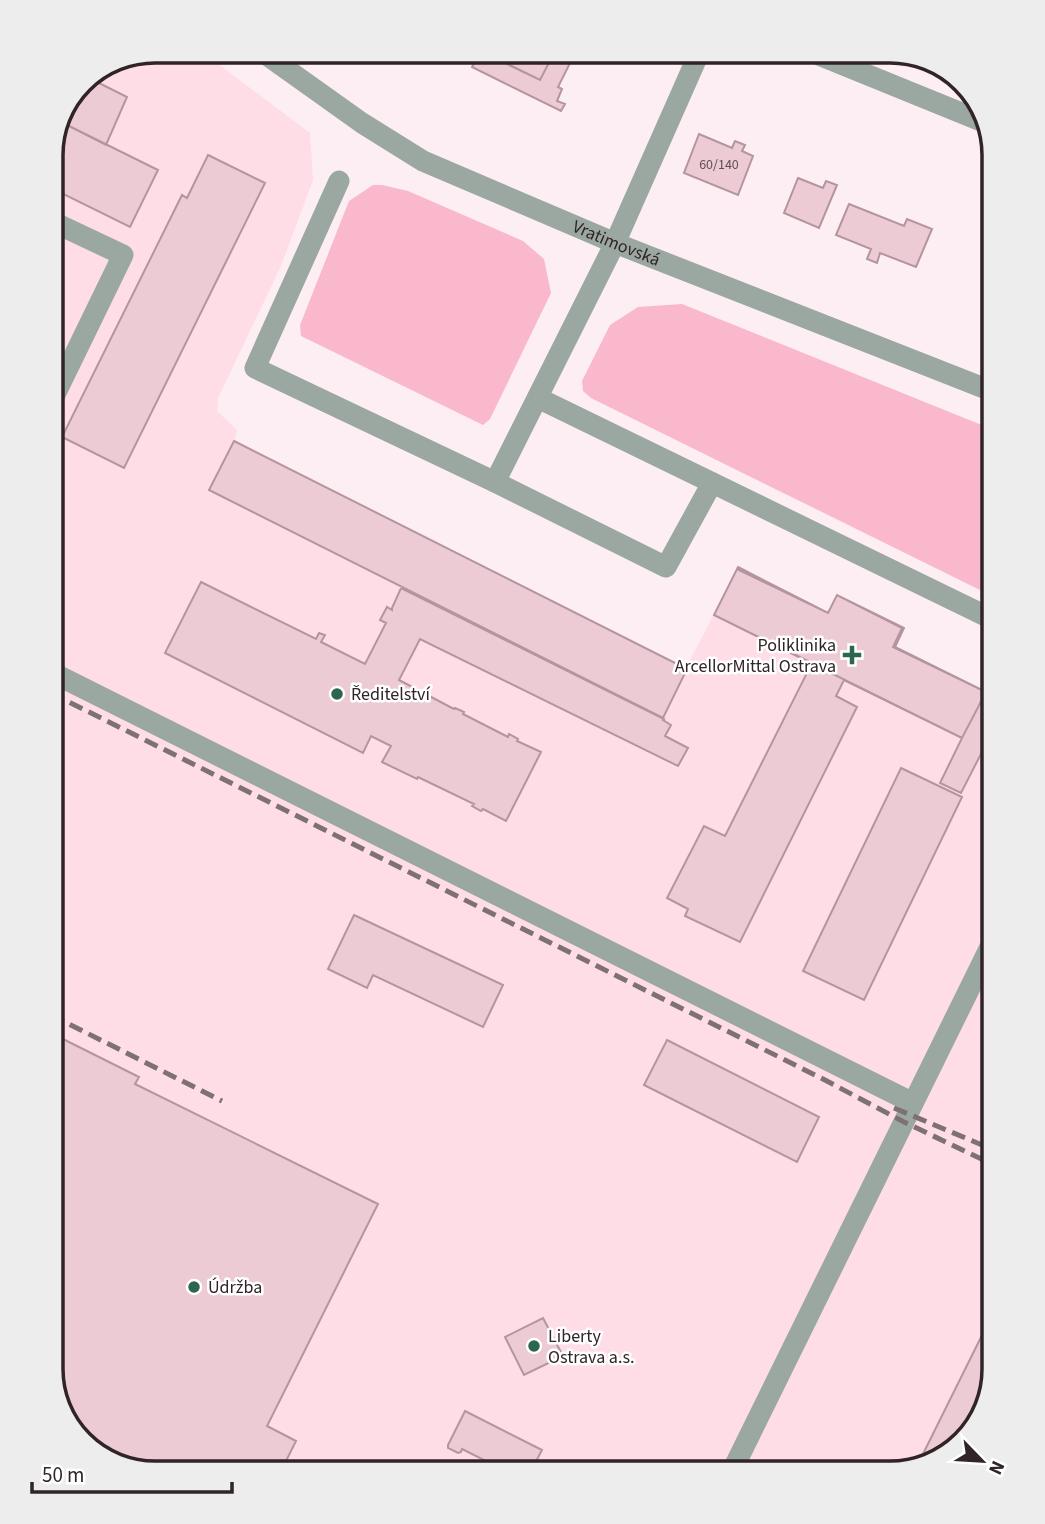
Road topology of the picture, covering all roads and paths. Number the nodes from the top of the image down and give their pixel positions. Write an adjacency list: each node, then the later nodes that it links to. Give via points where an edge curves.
1 (278, 63): 7 (street, Vratimovská, via 423,162)
2 (695, 63): 7 (street)
3 (838, 63): 4 (street)
4 (974, 118)
5 (340, 181): 11 (street, via 255,368)
6 (63, 227): 8 (street, via 123,256)
7 (615, 243): 9 (street, Vratimovská); 10 (street)
8 (63, 378)
9 (982, 387)
10 (538, 398): 11 (street); 12 (street)
11 (495, 482): 12 (street, via 666,567)
12 (712, 483): 13 (street)
13 (982, 614)
14 (63, 678): 16 (street)
15 (982, 963): 16 (street)
16 (913, 1103): 17 (street)
17 (737, 1461)

